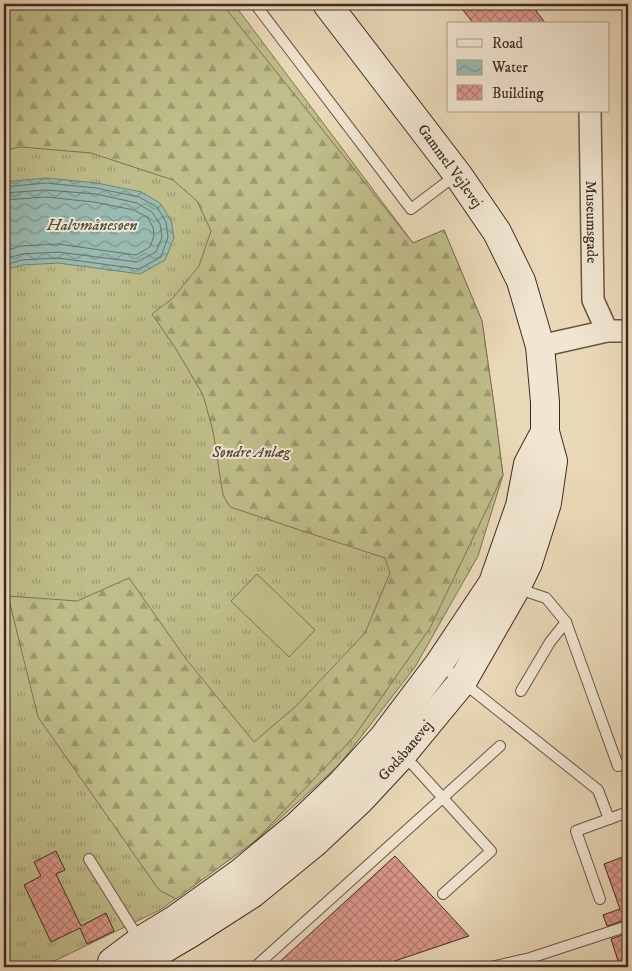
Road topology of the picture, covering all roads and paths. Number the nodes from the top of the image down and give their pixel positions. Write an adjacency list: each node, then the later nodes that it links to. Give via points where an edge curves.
1 (255, 4): 4 (lane, via 411,209)
2 (328, 4): 4 (street, Gammel Vejlevej)
3 (590, 112): 5 (street, Museumsgade, via 593,300)
4 (458, 175): 7 (street, Gammel Vejlevej, via 497,232 521,281)
5 (607, 331): 6 (street); 7 (street)
6 (628, 331)
7 (540, 346): 8 (street, Godsbanevej, via 545,432 528,464)
8 (505, 586): 9 (lane, via 546,598); 10 (street, Godsbanevej); 11 (street, Godsbanevej)
9 (566, 622): 12 (lane); 15 (lane, via 618,766)
10 (439, 664): 11 (lane); 14 (street, Godsbanevej)
11 (462, 682): 14 (street, Godsbanevej); 18 (lane, via 598,790)
12 (521, 691)
13 (500, 746): 16 (lane)
14 (392, 747): 16 (lane); 23 (street, Godsbanevej, via 342,783 297,826 239,874 176,919)
15 (628, 762)
16 (443, 798): 20 (lane, via 491,851); 26 (lane)
17 (628, 812): 18 (lane)
18 (609, 819): 21 (lane, via 576,831)
19 (89, 859): 23 (lane)
20 (443, 894)
21 (600, 899)
22 (628, 926): 27 (lane, via 530,958)
23 (144, 949): 24 (street, Godsbanevej); 25 (street, Godsbanevej)
24 (104, 967)
25 (122, 967)
26 (255, 967)
27 (491, 967)

